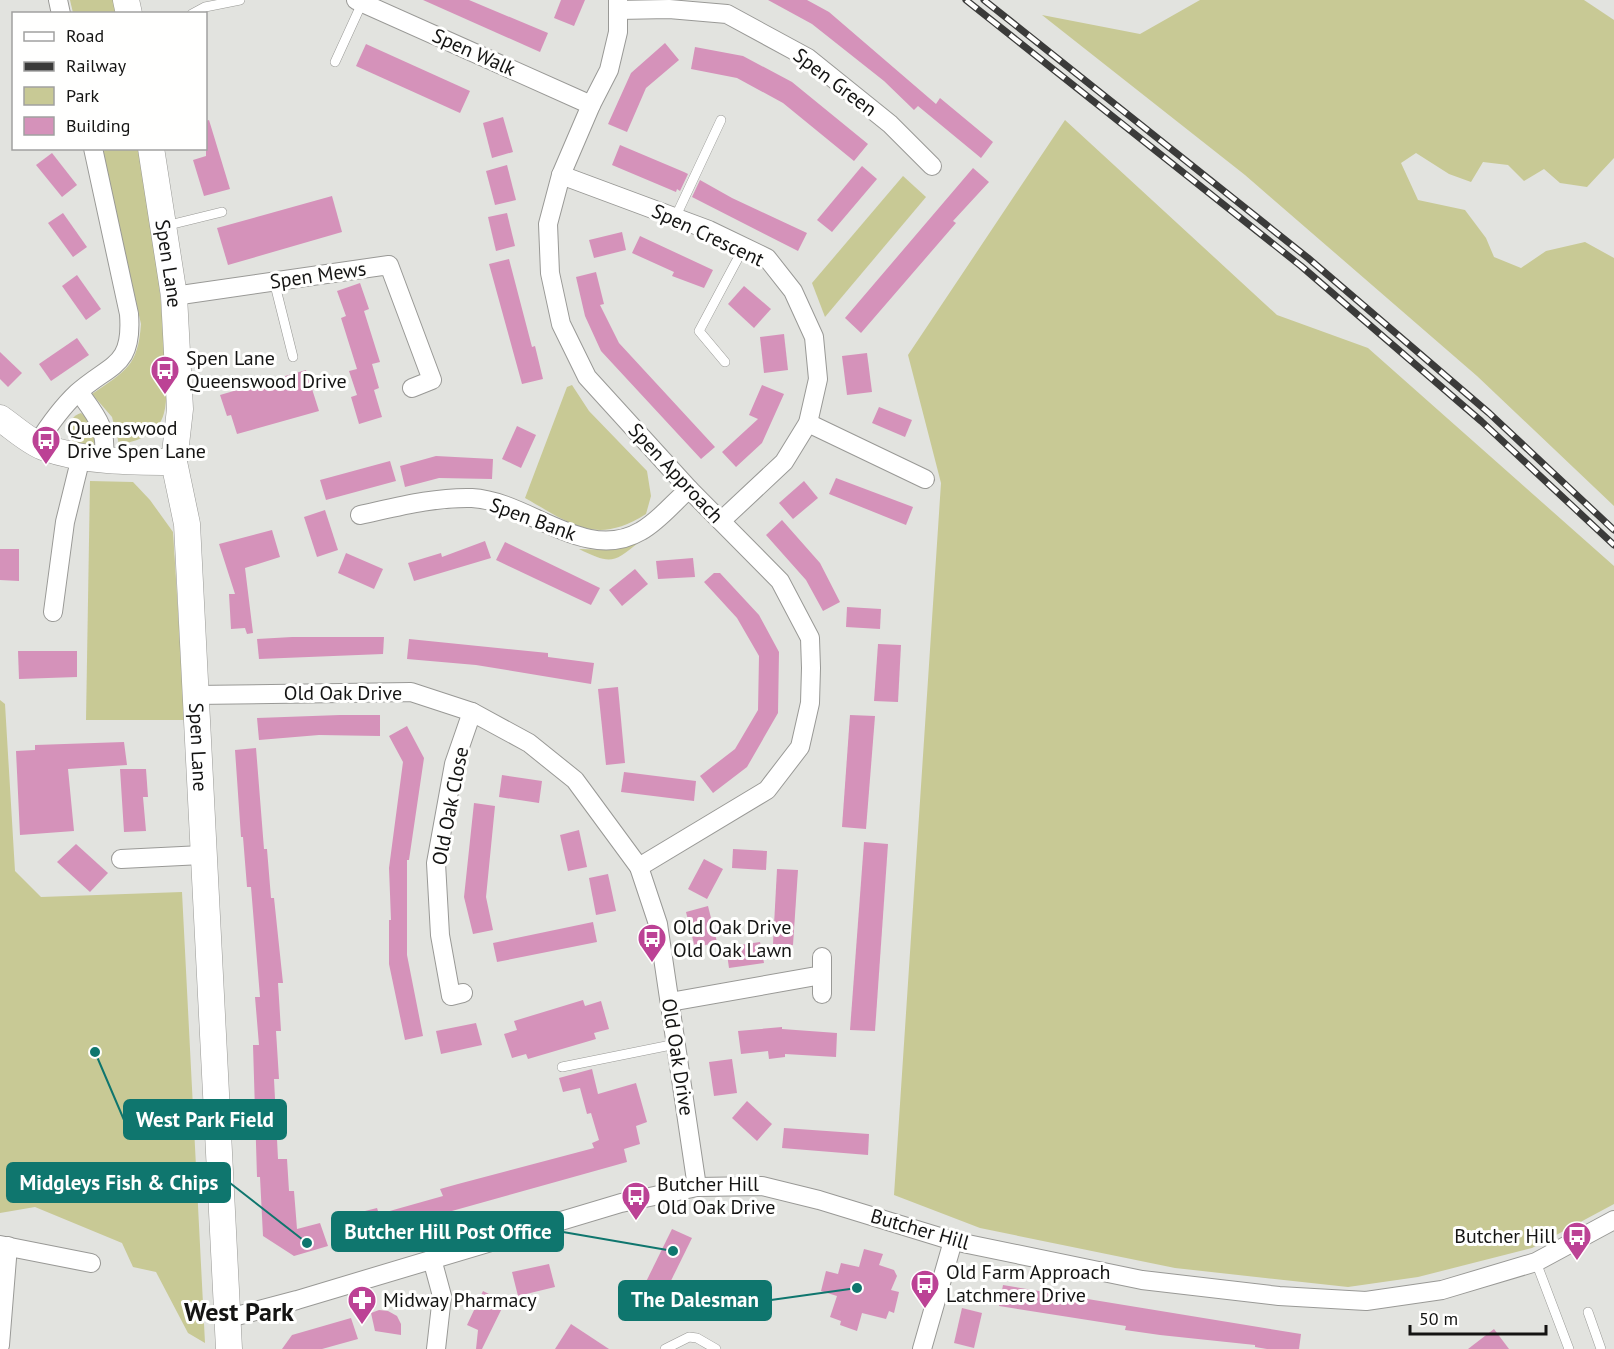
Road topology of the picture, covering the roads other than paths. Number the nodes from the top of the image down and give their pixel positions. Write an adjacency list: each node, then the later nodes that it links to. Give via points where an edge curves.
1 (240, 0): 4 (lane)
2 (359, 1): 5 (lane); 6 (street, Spen Walk)
3 (618, 5): 6 (street, Spen Approach, via 618,32 609,70); 10 (street, Spen Green, via 727,14 808,58 871,108)
4 (196, 12)
5 (335, 62)
6 (591, 105): 11 (street, Spen Approach)
7 (721, 120): 13 (lane)
8 (93, 150): 21 (street, via 131,339 121,360)
9 (151, 150): 14 (street, Spen Lane)
10 (932, 166)
11 (561, 175): 13 (street, Spen Crescent); 28 (street, Spen Approach, via 548,224 550,273 561,324 587,377)
12 (222, 212): 14 (lane)
13 (675, 218): 15 (street, Spen Crescent)
14 (165, 226): 17 (street, Spen Lane)
15 (744, 247): 19 (lane, via 699,331); 23 (street, Spen Crescent, via 767,258 793,291 814,337 818,379)
16 (274, 281): 17 (street, Spen Mews); 18 (lane); 20 (street, Spen Mews, via 389,265 432,380)
17 (174, 296): 26 (street, Spen Lane, via 180,409)
18 (293, 357)
19 (725, 362)
20 (412, 388)
21 (78, 392): 24 (street, via 59,410); 25 (street, via 98,418 106,438)
22 (0, 418): 24 (street)
23 (808, 423): 27 (street); 30 (street, Spen Crescent, via 784,462)
24 (37, 444): 25 (street)
25 (92, 458): 26 (street); 31 (street, via 66,522)
26 (174, 462): 32 (street, Spen Lane, via 187,524)
27 (925, 479)
28 (689, 489): 29 (street, Spen Bank, via 642,531 620,539 597,541 474,498 423,501); 30 (street, Spen Approach)
29 (360, 515)
30 (721, 521): 36 (street, Spen Approach, via 780,581 810,638 810,703 800,747 767,790)
31 (53, 612)
32 (194, 695): 33 (street, Old Oak Drive, via 411,692); 34 (street, Spen Lane)
33 (472, 712): 36 (street, Old Oak Drive, via 529,743 575,780); 37 (street, Old Oak Close, via 454,764 436,863 440,935 451,996)
34 (202, 855): 35 (street); 50 (street, Spen Lane)
35 (121, 859)
36 (639, 867): 39 (street, Old Oak Drive, via 658,924)
37 (463, 993)
38 (822, 994): 39 (street, via 822,966)
39 (670, 1002): 40 (street, Old Oak Drive)
40 (676, 1044): 41 (lane); 42 (street, Old Oak Drive)
41 (562, 1067)
42 (697, 1186): 44 (street, Butcher Hill, via 762,1186); 46 (street, Butcher Hill, via 621,1203)
43 (1614, 1220): 47 (street, Butcher Hill)
44 (953, 1240): 47 (street, Butcher Hill, via 1142,1280 1279,1296 1366,1301 1442,1290); 56 (street)
45 (4, 1245): 48 (street); 51 (street)
46 (432, 1259): 50 (street, Butcher Hill); 53 (street, via 442,1296)
47 (1536, 1262): 57 (lane)
48 (91, 1263)
49 (1588, 1312): 58 (lane)
50 (229, 1318): 52 (street, Spen Lane)
51 (0, 1343)
52 (229, 1349)
53 (436, 1349)
54 (665, 1349): 55 (lane, via 689,1337)
55 (716, 1349)
56 (922, 1349)
57 (1569, 1349)
58 (1601, 1349)

